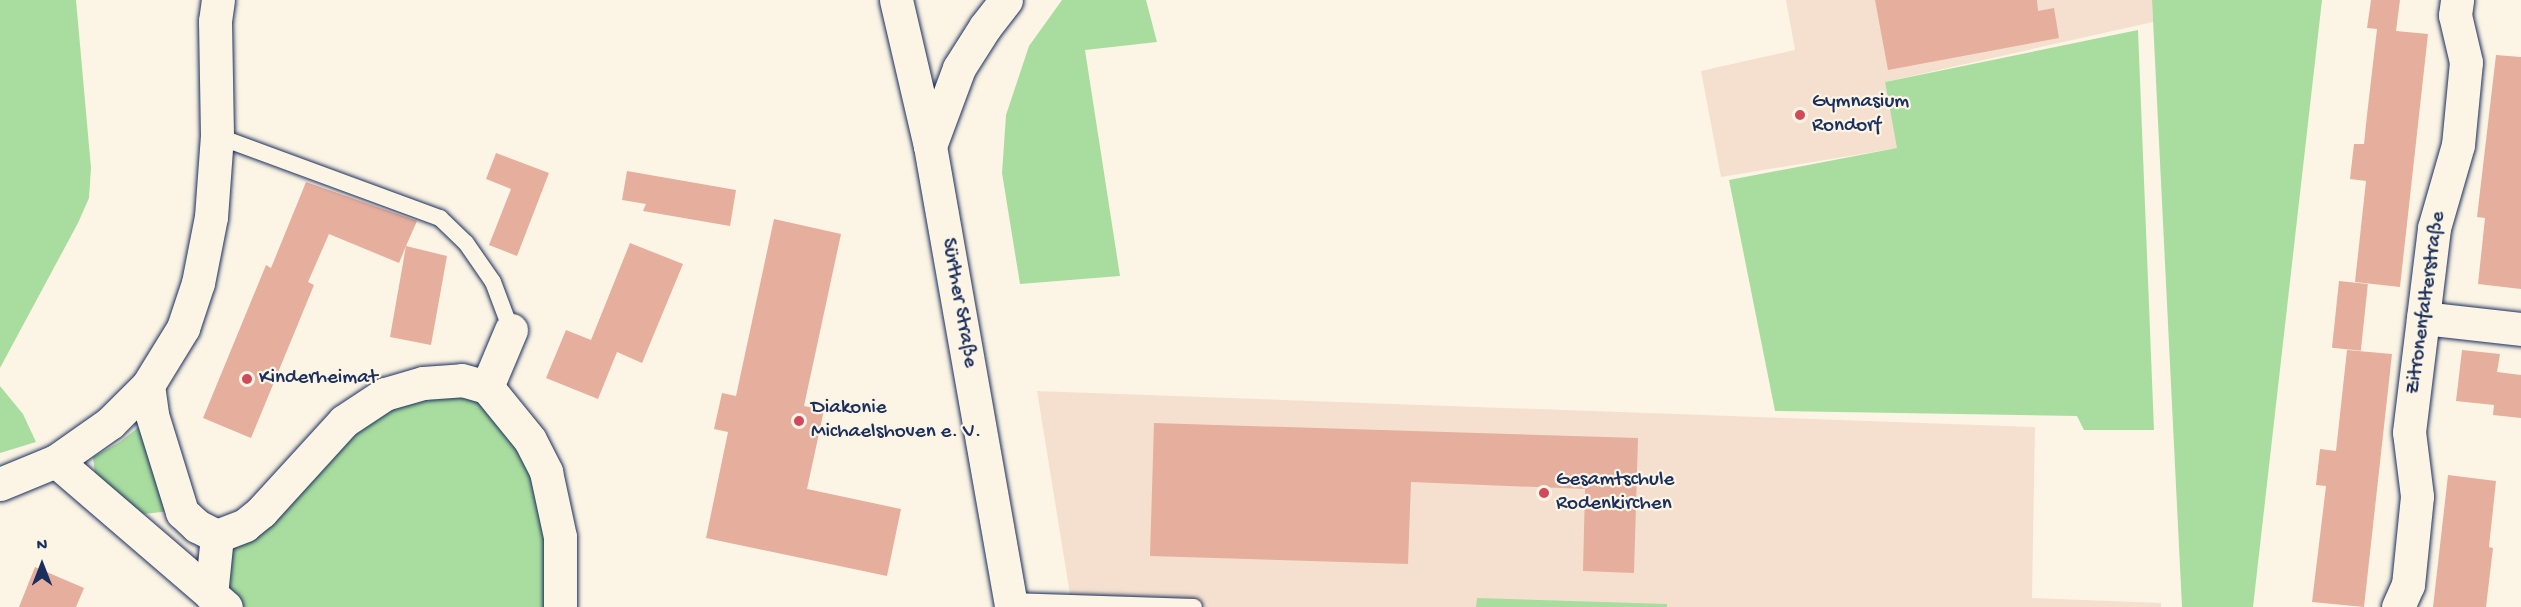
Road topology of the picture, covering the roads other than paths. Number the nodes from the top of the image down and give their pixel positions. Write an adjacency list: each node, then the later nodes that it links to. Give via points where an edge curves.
1 (218, 0): 5 (street)
2 (896, 0): 6 (street, Sürther Straße)
3 (1006, 0): 6 (street, via 959,68)
4 (2457, 0): 7 (street, Zitronenfalterstraße, via 2455,15 2466,62 2458,145 2434,228)
5 (217, 136): 9 (lane, via 440,218 466,243 493,282); 10 (street, via 211,217 198,284 183,328)
6 (930, 146): 16 (street, Sürther Straße)
7 (2423, 318): 8 (street); 19 (street, Zitronenfalterstraße, via 2409,432 2417,496 2408,585)
8 (2521, 329)
9 (511, 330): 11 (street)
10 (148, 385): 12 (street, via 110,423); 14 (street, via 152,415 182,512 197,526)
11 (487, 387): 14 (street, via 462,380 423,383 385,394 344,421 261,512 244,525); 17 (street, via 530,440 546,472 560,537)
12 (56, 461): 13 (street); 15 (street)
13 (0, 484)
14 (217, 536): 15 (street)
15 (218, 601)
16 (1010, 604): 18 (lane)
17 (560, 607)
18 (1194, 607)
19 (2398, 607)

